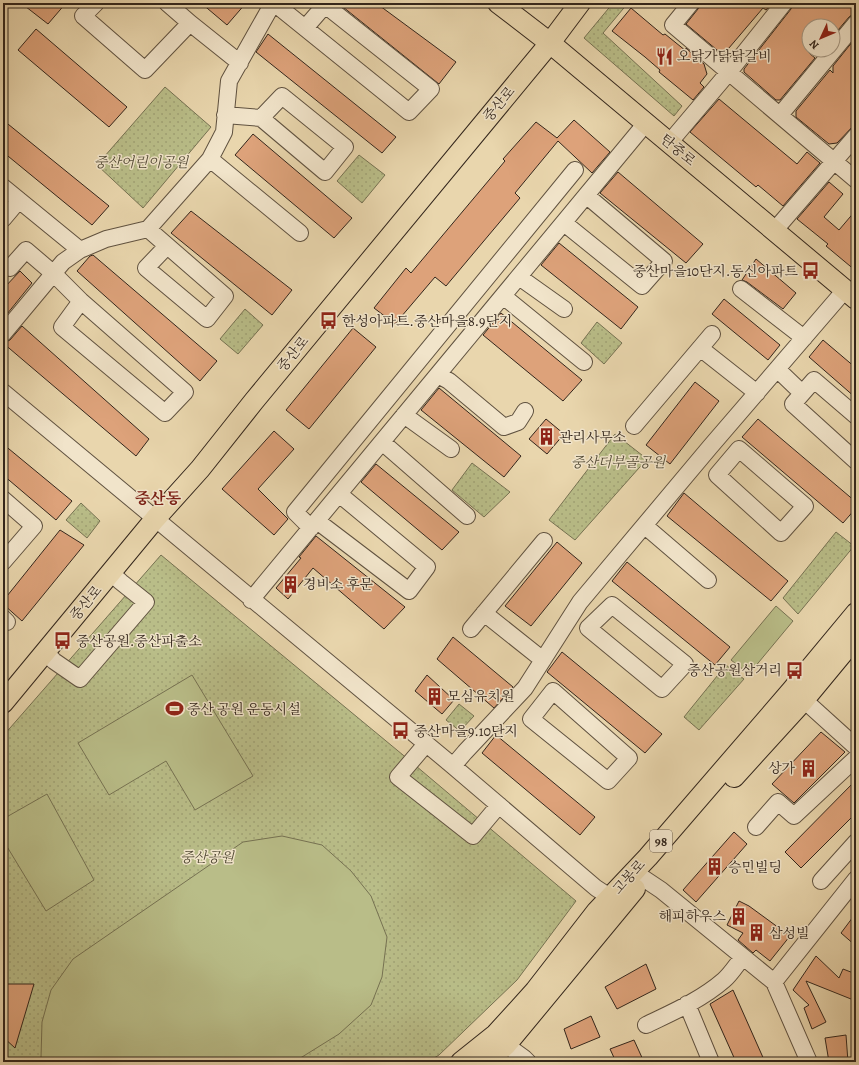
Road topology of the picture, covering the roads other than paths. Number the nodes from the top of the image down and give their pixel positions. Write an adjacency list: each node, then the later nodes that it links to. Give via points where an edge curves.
1 (96, 3): 8 (street, via 83,16 145,70)
2 (167, 3): 8 (street)
3 (273, 3): 10 (street); 12 (street)
4 (498, 3): 11 (main road, 탄중로)
5 (580, 3): 11 (main road, 중산로)
6 (691, 3): 13 (street, via 673,25)
7 (784, 3): 13 (street)
8 (190, 23): 12 (street)
9 (856, 23): 15 (street)
10 (305, 28): 10 (street, via 409,112 431,89 326,5)
11 (550, 43): 17 (main road, 탄중로); 68 (main road, 중산로, via 200,469)
12 (240, 63): 14 (street, via 229,81)
13 (729, 72): 15 (street); 19 (street)
14 (225, 115): 16 (street); 20 (street, via 224,132)
15 (780, 115): 21 (street)
16 (261, 118): 16 (street, via 282,96 345,147 325,172)
17 (646, 123): 19 (main road, 탄중로); 25 (street)
18 (856, 136): 21 (street)
19 (669, 142): 31 (main road, 탄중로)
20 (210, 160): 29 (street); 32 (street)
21 (834, 162): 23 (street); 31 (street)
22 (575, 170): 30 (street)
23 (856, 180)
24 (3, 187): 26 (street)
25 (587, 196): 28 (street); 28 (street, via 664,261 642,286)
26 (19, 200): 27 (street); 35 (street)
27 (3, 219)
28 (564, 223): 34 (street)
29 (148, 229): 33 (street); 35 (street, via 106,238)
30 (527, 229): 34 (street); 44 (street)
31 (774, 231): 40 (main road, 탄중로)
32 (300, 233)
33 (167, 246): 33 (street, via 225,296 207,319 146,268)
34 (545, 246): 38 (street)
35 (80, 250): 37 (street, via 63,262)
36 (10, 268): 37 (street, via 26,250)
37 (54, 274): 42 (street); 46 (street)
38 (519, 278): 41 (street); 43 (street)
39 (741, 290): 48 (street)
40 (850, 295): 48 (street)
41 (503, 296): 45 (street); 50 (street)
42 (81, 301): 42 (street, via 185,392 165,413 62,327)
43 (564, 309)
44 (461, 310): 45 (street); 69 (street, via 296,512)
45 (479, 325): 52 (street)
46 (3, 334)
47 (712, 334): 49 (street)
48 (804, 338): 51 (street)
49 (700, 348): 54 (street); 59 (street)
50 (584, 362)
51 (777, 369): 54 (street); 55 (street)
52 (438, 375): 56 (street, via 450,381 504,427 518,422); 57 (street)
53 (3, 392): 68 (street)
54 (757, 393): 61 (street)
55 (802, 393): 58 (street, via 814,380); 63 (street, via 793,404)
56 (525, 411)
57 (404, 415): 60 (street); 62 (street)
58 (856, 416)
59 (634, 426)
60 (382, 442): 65 (street); 67 (street)
61 (710, 447): 64 (street); 70 (street)
62 (451, 449)
63 (856, 460)
64 (728, 461): 64 (street, via 739,449 805,506 781,532 717,475)
65 (339, 494): 69 (street); 69 (street, via 428,567 409,591)
66 (3, 499): 72 (street, via 34,526)
67 (467, 516)
68 (155, 519): 73 (main road, 중산로); 75 (street)
69 (314, 524): 75 (street)
70 (645, 526): 74 (street); 76 (street)
71 (544, 541): 77 (street)
72 (4, 557)
73 (111, 573): 82 (main road, 중산로); 82 (street, via 146,602 80,679)
74 (708, 580)
75 (251, 600): 88 (street)
76 (580, 602): 79 (street); 83 (street)
77 (484, 613): 80 (street); 83 (street)
78 (856, 613): 95 (main road, 고봉로 / 98)
79 (600, 616): 79 (street, via 612,605 685,664 662,689 588,628)
80 (471, 630)
81 (856, 637): 85 (main road, 고봉로 / 98)
82 (45, 652): 87 (main road, 중산로)
83 (543, 660): 84 (street)
84 (525, 688): 86 (street); 91 (street)
85 (804, 700): 89 (street); 95 (main road, 고봉로 / 98)
86 (544, 702): 86 (street, via 553,692 629,758 608,781 531,719)
87 (3, 703)
88 (426, 744): 91 (street); 92 (street, via 398,777 474,836)
89 (856, 747)
90 (856, 758): 93 (street, via 794,816 778,802)
91 (453, 766): 92 (street)
92 (498, 805): 98 (street, via 596,888)
93 (756, 827)
94 (856, 842): 97 (street)
95 (639, 875): 98 (main road, 고봉로 / 98); 99 (street)
96 (856, 879): 100 (street)
97 (820, 881)
98 (616, 901): 103 (main road, 고봉로 / 98); 104 (main road, 고봉로 / 98, via 597,912 535,991 496,1034)
99 (743, 957): 100 (street); 101 (street, via 725,980)
100 (774, 982): 108 (street)
101 (688, 1004): 102 (street); 107 (street)
102 (646, 1025)
103 (506, 1046): 105 (main road, 고봉로 / 98); 106 (street)
104 (461, 1062)
105 (486, 1062)
106 (528, 1062)
107 (711, 1062)
108 (809, 1062)

